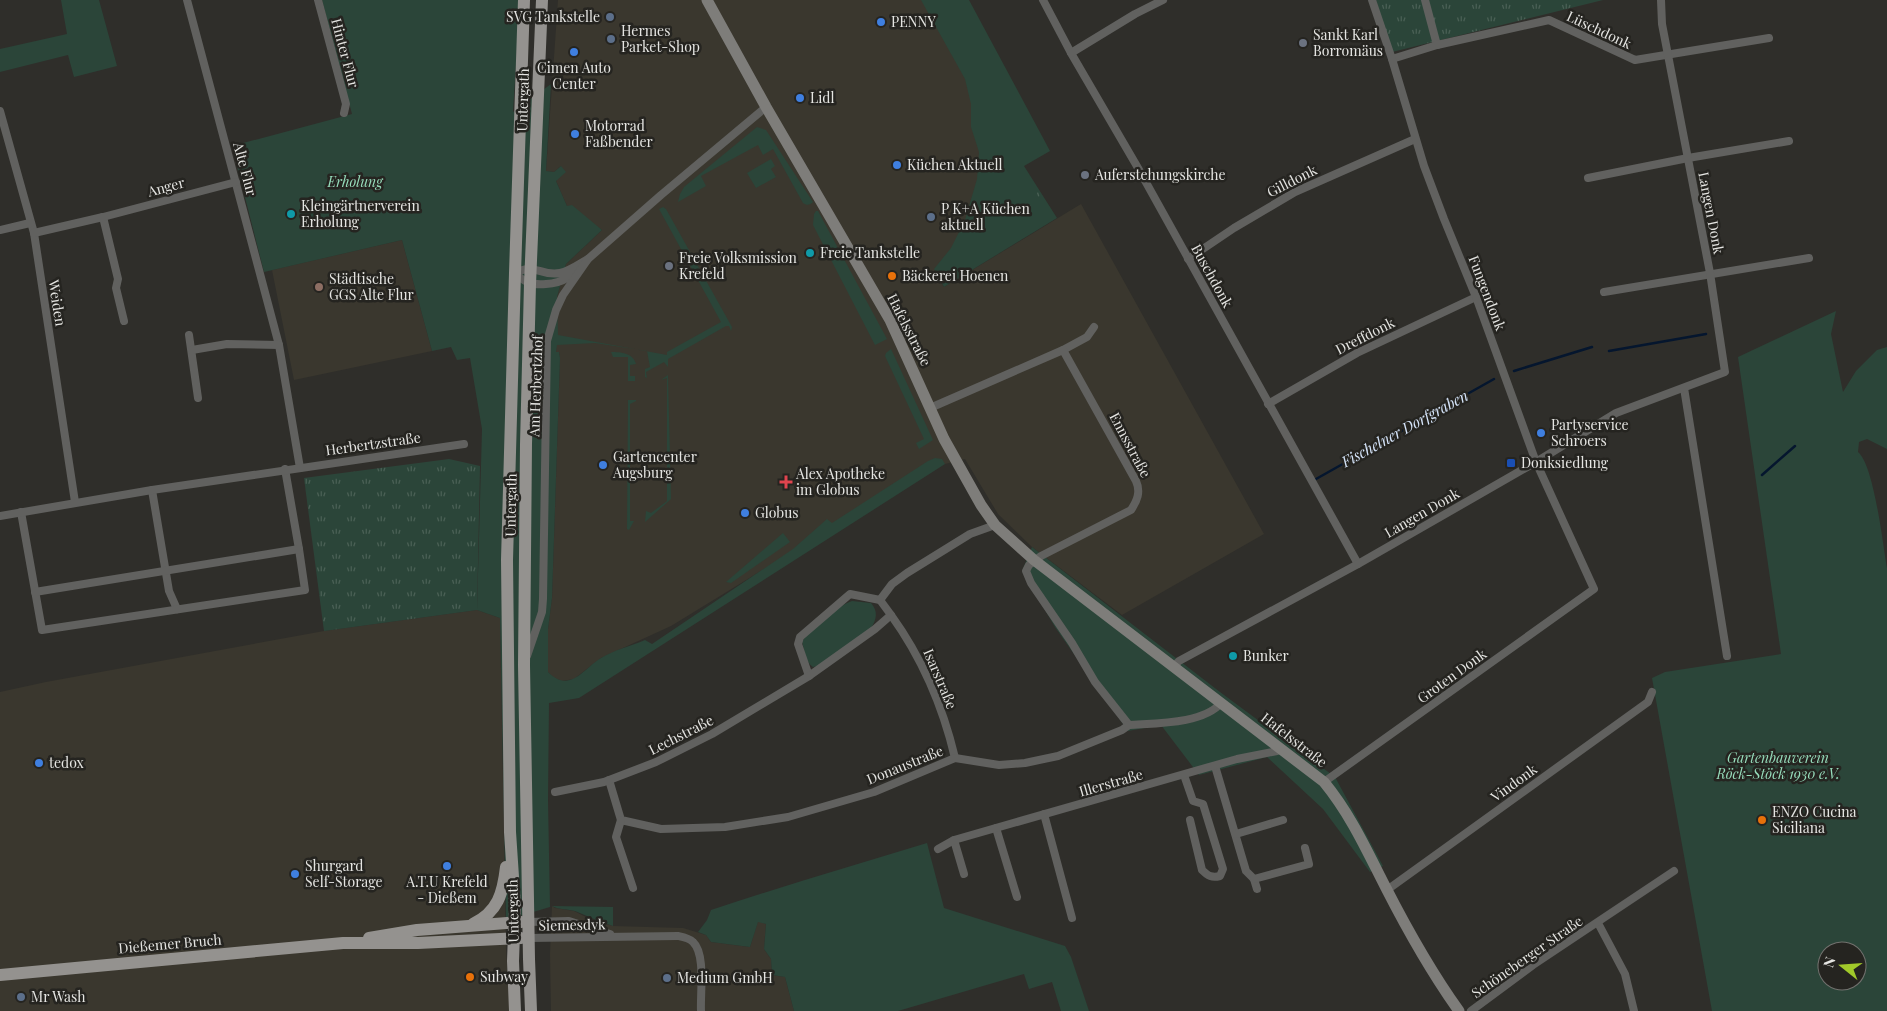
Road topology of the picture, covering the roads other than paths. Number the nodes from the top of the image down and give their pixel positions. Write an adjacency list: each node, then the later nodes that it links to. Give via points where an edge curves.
1 (187, 0): 23 (street, Alte Flur)
2 (318, 0): 18 (street, Hinter Flur, via 346,104)
3 (524, 0): 32 (main road, Untergath)
4 (542, 0): 31 (main road, Untergath)
5 (707, 0): 16 (main road, Hafelsstraße)
6 (1043, 0): 13 (street, Buschdonk)
7 (1163, 0): 13 (street)
8 (1372, 0): 15 (street, Fungendonk)
9 (1425, 0): 12 (street)
10 (1661, 0): 14 (street, Langen Donk)
11 (1769, 38): 14 (street, Lüschdonk)
12 (1437, 45): 14 (street, Lüschdonk, via 1549,20 1635,60); 15 (street, Lüschdonk)
13 (1071, 54): 30 (street, Buschdonk)
14 (1668, 55): 21 (street, Langen Donk)
15 (1392, 59): 19 (street, Fungendonk)
16 (766, 108): 29 (street, Am Herbertzhof); 46 (main road, Hafelsstraße, via 890,320)
17 (0, 111): 25 (street, Weiden)
18 (344, 113)
19 (1415, 140): 30 (street, Gilldonk, via 1295,192); 36 (street, Fungendonk)
20 (1789, 141): 21 (street, Langen Donk)
21 (1688, 158): 22 (street, Langen Donk); 33 (street, Langen Donk)
22 (1588, 178)
23 (236, 182): 24 (street, Anger); 40 (street, Alte Flur)
24 (103, 217): 27 (street, Anger); 37 (street)
25 (30, 223): 26 (street); 27 (street, Weiden)
26 (0, 230)
27 (34, 233): 52 (street, Weiden)
28 (1809, 258): 33 (street, Langen Donk)
29 (588, 259): 31 (street, via 559,274); 34 (street, via 560,283); 66 (street, Am Herbertzhof, via 563,295 547,341 543,599 542,612)
30 (1188, 259): 45 (street, Buschdonk)
31 (530, 268): 32 (street); 34 (main road, Untergath)
32 (515, 273): 34 (street); 84 (main road, Untergath, via 507,560)
33 (1710, 273): 35 (street, Langen Donk); 43 (street, Langen Donk, via 1725,372)
34 (530, 284): 66 (main road, Untergath)
35 (1604, 292)
36 (1476, 296): 45 (street, Dreffdonk, via 1357,353); 48 (street, Fungendonk)
37 (124, 321)
38 (1094, 327): 42 (street, via 1087,337)
39 (189, 335): 41 (street)
40 (279, 345): 41 (street, via 227,344); 49 (street, Alte Flur)
41 (192, 350): 44 (street)
42 (1063, 350): 46 (street); 57 (street, Ennsstraße, via 1139,486 1137,502 1131,510)
43 (1684, 388): 48 (street, Langen Donk, via 1616,413); 65 (street)
44 (198, 398)
45 (1268, 404): 58 (street, Buschdonk)
46 (930, 408): 55 (main road, Hafelsstraße, via 947,444)
47 (464, 444): 49 (street, Herbertzstraße)
48 (1536, 462): 58 (street, Langen Donk); 60 (street, Fungendonk)
49 (300, 468): 50 (street, Herbertzstraße)
50 (285, 469): 51 (street, Herbertzstraße); 56 (street)
51 (152, 490): 52 (street, Herbertzstraße); 59 (street)
52 (75, 502): 53 (street, Herbertzstraße)
53 (21, 512): 54 (street, Herbertzstraße); 61 (street)
54 (0, 516)
55 (995, 525): 57 (main road, Hafelsstraße); 62 (street, via 970,534 907,573 892,584)
56 (300, 549): 59 (street); 63 (street, via 305,590)
57 (1034, 560): 67 (main road, Hafelsstraße); 71 (street, via 1026,571 1031,583 1095,682)
58 (1358, 564): 67 (street, Langen Donk)
59 (166, 572): 61 (street); 63 (street)
60 (1594, 589): 77 (street, Groten Donk)
61 (35, 592): 63 (street, via 42,630)
62 (880, 600): 64 (street); 68 (street, via 850,594 800,636 798,644)
63 (176, 609)
64 (891, 615): 68 (street, Lechstraße); 73 (street, Isarstraße, via 918,656 937,701)
65 (1728, 656)
66 (524, 665): 98 (main road, Untergath)
67 (1174, 666): 70 (main road, Hafelsstraße)
68 (810, 676): 76 (street, Lechstraße, via 712,734 656,762)
69 (1652, 692): 94 (street, Vindonk, via 1648,702)
70 (1221, 703): 71 (street, Donaustraße, via 1194,718); 72 (main road, Hafelsstraße)
71 (1129, 726): 73 (street, Donaustraße, via 1058,756 1025,763 999,764)
72 (1281, 748): 74 (street, Illerstraße); 77 (main road, Hafelsstraße)
73 (955, 758): 80 (street, Donaustraße, via 874,792 788,817 725,827 662,829)
74 (1215, 766): 75 (street, Illerstraße); 85 (street)
75 (1184, 775): 79 (street, Illerstraße); 81 (street, via 1193,801 1203,804 1223,868 1220,876 1213,878 1202,870)
76 (609, 780): 78 (street, Lechstraße); 80 (street)
77 (1324, 782): 94 (main road, Hafelsstraße, via 1350,818)
78 (554, 792)
79 (1044, 814): 83 (street, Illerstraße); 96 (street)
80 (621, 820): 92 (street, via 616,837)
81 (1190, 820)
82 (1284, 820): 85 (street)
83 (996, 828): 86 (street, Illerstraße); 95 (street)
84 (510, 832): 97 (main road, Untergath); 100 (main road, Untergath, via 505,880 498,902 484,919)
85 (1236, 834): 91 (street, via 1246,871)
86 (954, 840): 88 (street, Illerstraße); 90 (street)
87 (1305, 848): 91 (street, via 1310,864)
88 (938, 849)
89 (1674, 871): 99 (street, Schöneberger Straße)
90 (964, 874)
91 (1254, 879): 93 (street)
92 (633, 888)
93 (1256, 889)
94 (1387, 890): 109 (main road, Hafelsstraße, via 1436,978)
95 (1017, 897)
96 (1072, 918)
97 (514, 922): 98 (main road, Dießemer Bruch); 100 (main road, Dießemer Bruch); 102 (main road, Untergath)
98 (528, 922): 101 (street, Siemesdyk, via 569,921); 103 (main road, Untergath)
99 (1598, 923): 110 (street, Schöneberger Straße); 111 (street, Schöneberger Straße, via 1625,974)
100 (471, 925): 104 (main road, Dießemer Bruch, via 396,932)
101 (617, 936): 103 (street, Siemesdyk); 108 (street, Siemesdyk, via 678,936 691,940 700,956)
102 (514, 938): 103 (main road, Dießemer Bruch); 104 (main road, Dießemer Bruch); 106 (main road, Untergath)
103 (529, 938): 107 (main road, Untergath)
104 (344, 943): 105 (main road, Dießemer Bruch)
105 (0, 974)
106 (516, 1011)
107 (531, 1011)
108 (701, 1011)
109 (1459, 1011)
110 (1471, 1011)
111 (1634, 1011)

